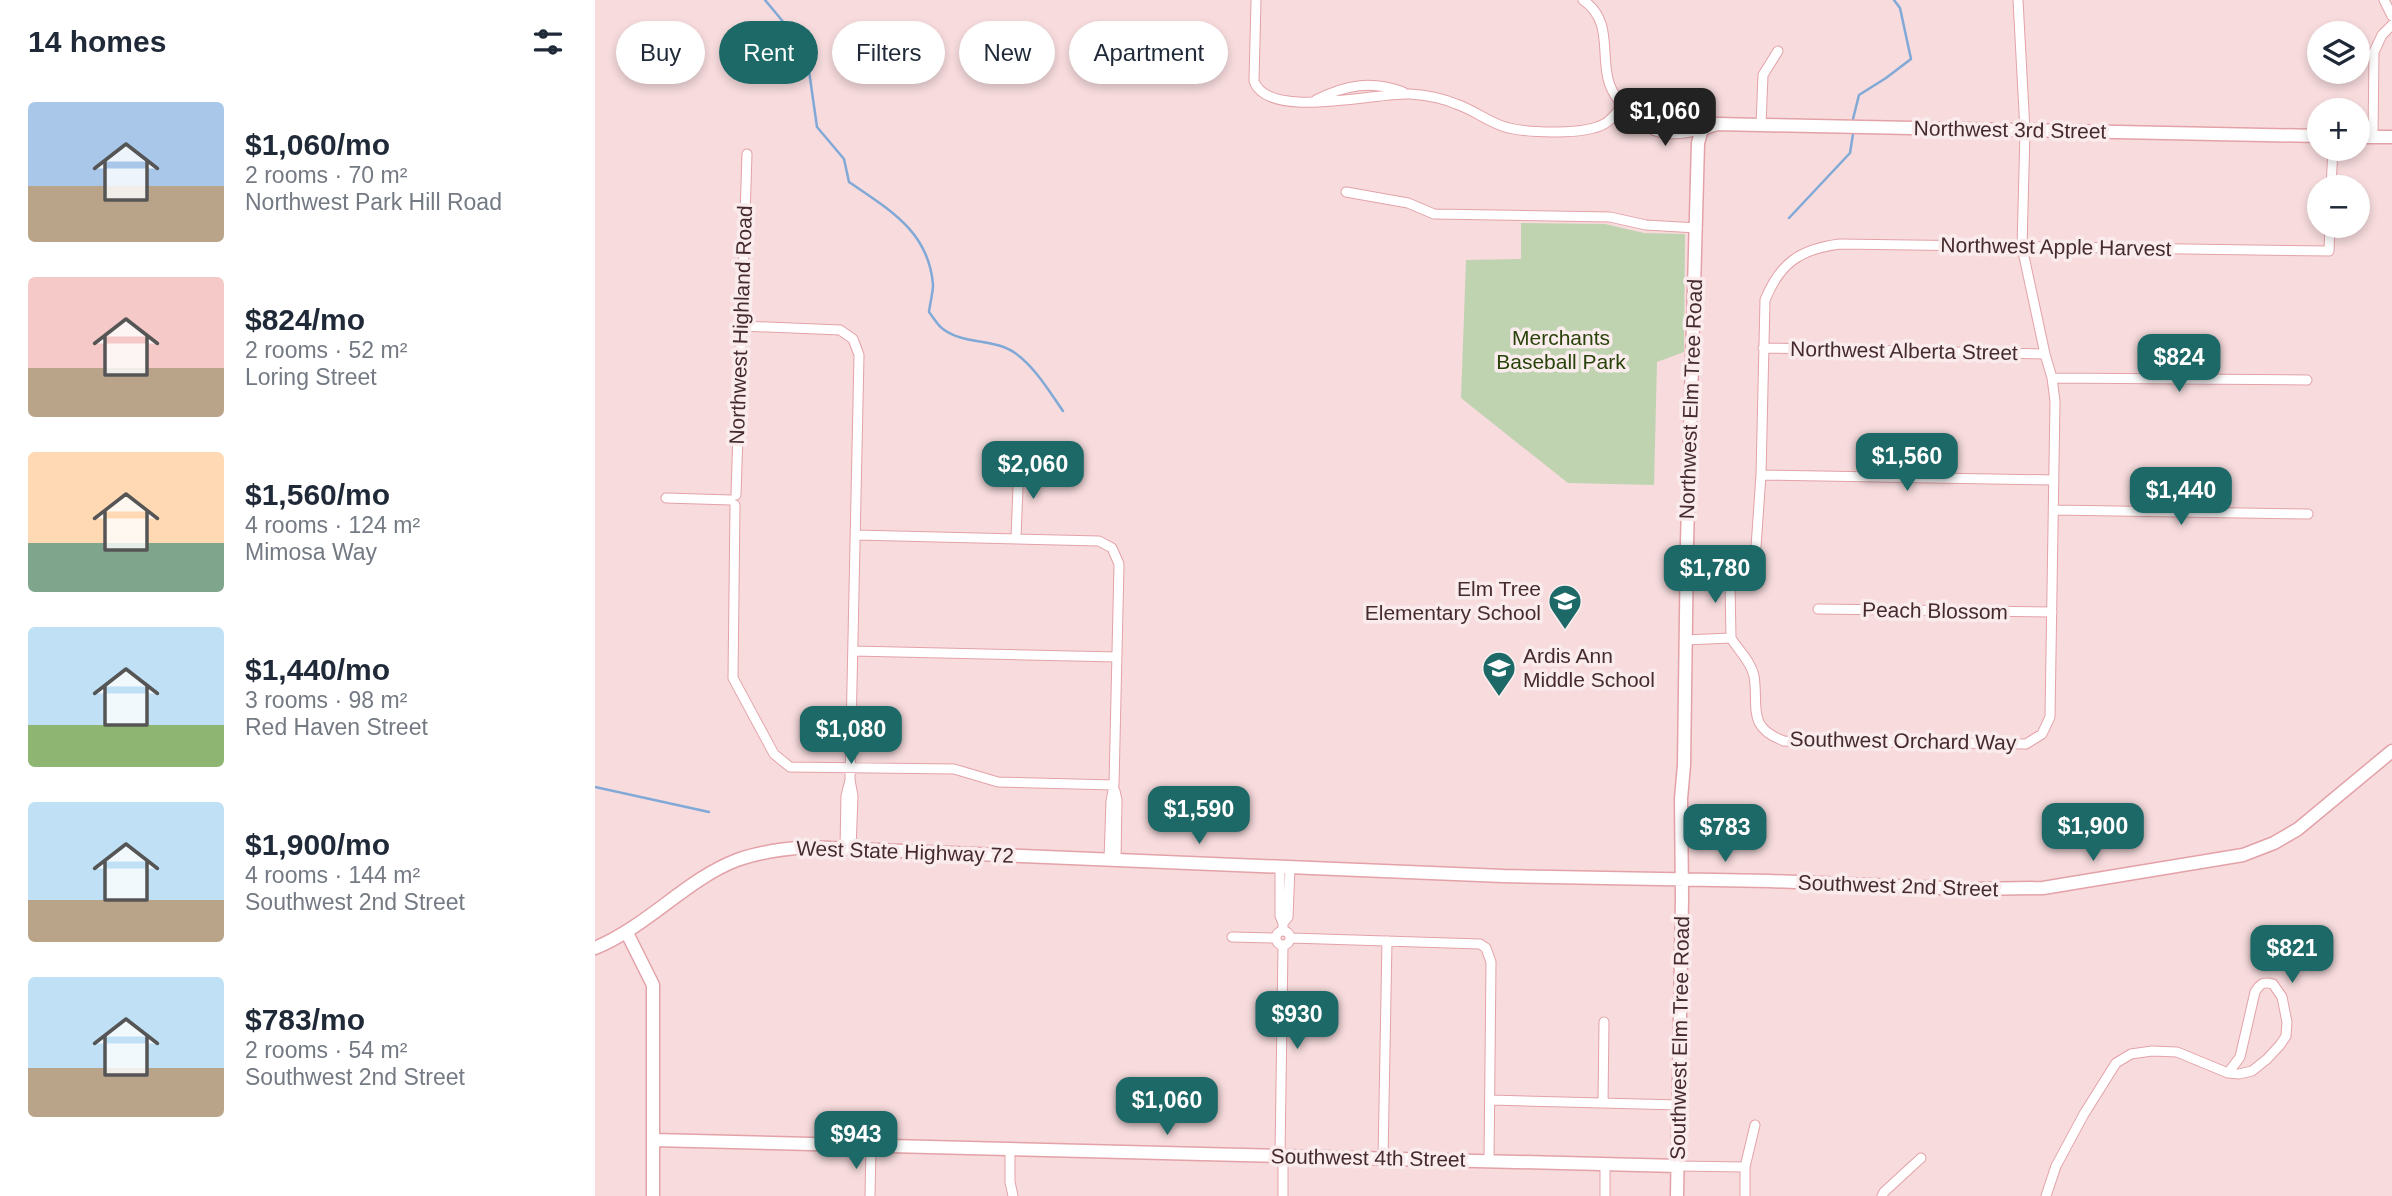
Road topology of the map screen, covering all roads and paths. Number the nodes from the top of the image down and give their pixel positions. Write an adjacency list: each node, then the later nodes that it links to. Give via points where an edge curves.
1 (1256, 0): 9 (street, via 1257,90 1281,100)
2 (1583, 0): 10 (street, via 1600,19 1607,78)
3 (2018, 0): 13 (street, Southwest Orchard Way)
4 (2384, 0): 5 (street)
5 (2392, 16)
6 (2392, 25): 15 (street, via 2374,52)
7 (1778, 51): 11 (street, via 1763,75)
8 (1408, 94): 9 (street); 9 (street, via 1366,84 1342,88); 10 (street, via 1458,104 1510,128 1547,131 1579,131 1605,124)
9 (1313, 101)
10 (1623, 106): 12 (street, via 1638,118 1689,122)
11 (1761, 125): 12 (street, Northwest 3rd Street, via 1717,124); 13 (street, Northwest 3rd Street)
12 (1702, 129): 19 (street, Northwest Elm Tree Road)
13 (2025, 131): 14 (street, Northwest 3rd Street); 21 (street, Southwest Orchard Way)
14 (2307, 136)
15 (2373, 137): 16 (street)
16 (2392, 137)
17 (747, 154): 22 (street, Northwest Highland Road)
18 (1346, 191): 19 (street, via 1408,203 1434,214 1610,217)
19 (1697, 228): 37 (street, Northwest Elm Tree Road)
20 (2330, 238): 21 (street, Northwest Apple Harvest, via 2329,251)
21 (2022, 247): 23 (street, Northwest Apple Harvest, via 1816,247 1776,276 1765,300); 24 (street, Southwest Orchard Way)
22 (741, 326): 31 (street, Northwest Highland Road); 34 (street, via 841,330 853,339 859,355)
23 (1763, 348): 24 (street, Northwest Alberta Street); 28 (street)
24 (2045, 354): 25 (street, Southwest Orchard Way)
25 (2052, 378): 26 (street); 29 (street, Southwest Orchard Way)
26 (2307, 380)
27 (1019, 462): 35 (street)
28 (1761, 475): 29 (street); 36 (street, via 1756,547 1749,565)
29 (2054, 480): 32 (street, Southwest Orchard Way)
30 (666, 499): 31 (street)
31 (734, 500): 45 (street, Northwest Highland Road, via 733,678 773,754 790,766)
32 (2054, 510): 33 (street); 39 (street, Southwest Orchard Way)
33 (2308, 514)
34 (856, 535): 35 (street); 42 (street)
35 (1016, 538): 43 (street, via 1099,541 1112,548 1119,564)
36 (1733, 578): 37 (street); 40 (street)
37 (1687, 581): 41 (street, Northwest Elm Tree Road)
38 (1818, 609): 39 (street, Peach Blossom)
39 (2052, 612): 40 (street, Southwest Orchard Way, via 2050,717 2042,734 2025,744 1784,741 1771,737 1757,720 1754,675)
40 (1731, 638): 41 (street)
41 (1685, 640): 50 (street, Northwest Elm Tree Road)
42 (853, 651): 43 (street); 45 (street)
43 (1117, 657): 46 (street)
44 (2392, 751): 50 (street, Southwest 2nd Street, via 2298,829 2243,855 2021,889)
45 (851, 768): 46 (street, Northwest Highland Road, via 954,769 997,782); 47 (street)
46 (1114, 785): 48 (street)
47 (848, 848): 48 (street, West State Highway 72); 52 (street, West State Highway 72, via 765,851 735,860)
48 (1113, 860): 49 (street, Southwest 2nd Street)
49 (1285, 867): 50 (street, Southwest 2nd Street); 51 (street, via 1280,916)
50 (1681, 880): 62 (street, Southwest Elm Tree Road)
51 (1286, 931): 54 (street); 55 (street); 56 (street, via 1289,943)
52 (627, 933): 57 (street, West State Highway 72); 64 (street, via 653,985)
53 (1232, 937): 54 (street)
54 (1275, 938): 56 (street)
55 (1387, 941): 60 (street, via 1480,944 1486,948 1491,962); 69 (street)
56 (1283, 946): 67 (street)
57 (595, 948)
58 (1604, 1022): 61 (street)
59 (2228, 1073): 59 (street, via 2252,1070 2286,1036 2286,1012 2273,984 2260,984 2255,992 2240,1057); 82 (street, via 2178,1052 2131,1054 2116,1063 2056,1166)
60 (1491, 1100): 61 (street); 70 (street)
61 (1603, 1103): 62 (street)
62 (1679, 1105): 72 (street, Southwest Elm Tree Road)
63 (1755, 1125): 73 (street)
64 (655, 1140): 65 (street, Southwest 4th Street); 74 (street)
65 (871, 1146): 66 (street, Southwest 4th Street); 75 (street)
66 (1010, 1149): 67 (street, Southwest 4th Street); 76 (street)
67 (1280, 1156): 69 (street, Southwest 4th Street); 77 (street)
68 (1921, 1158): 81 (street)
69 (1383, 1159): 70 (street, Southwest 4th Street)
70 (1489, 1161): 71 (street, Southwest 4th Street)
71 (1605, 1164): 72 (street, Southwest 4th Street); 78 (street)
72 (1678, 1166): 73 (street, Southwest 4th Street); 79 (street, Southwest Elm Tree Road)
73 (1745, 1167): 80 (street)
74 (653, 1196)
75 (870, 1196)
76 (1013, 1196)
77 (1283, 1196)
78 (1605, 1196)
79 (1677, 1196)
80 (1745, 1196)
81 (1882, 1196)
82 (2046, 1196)

